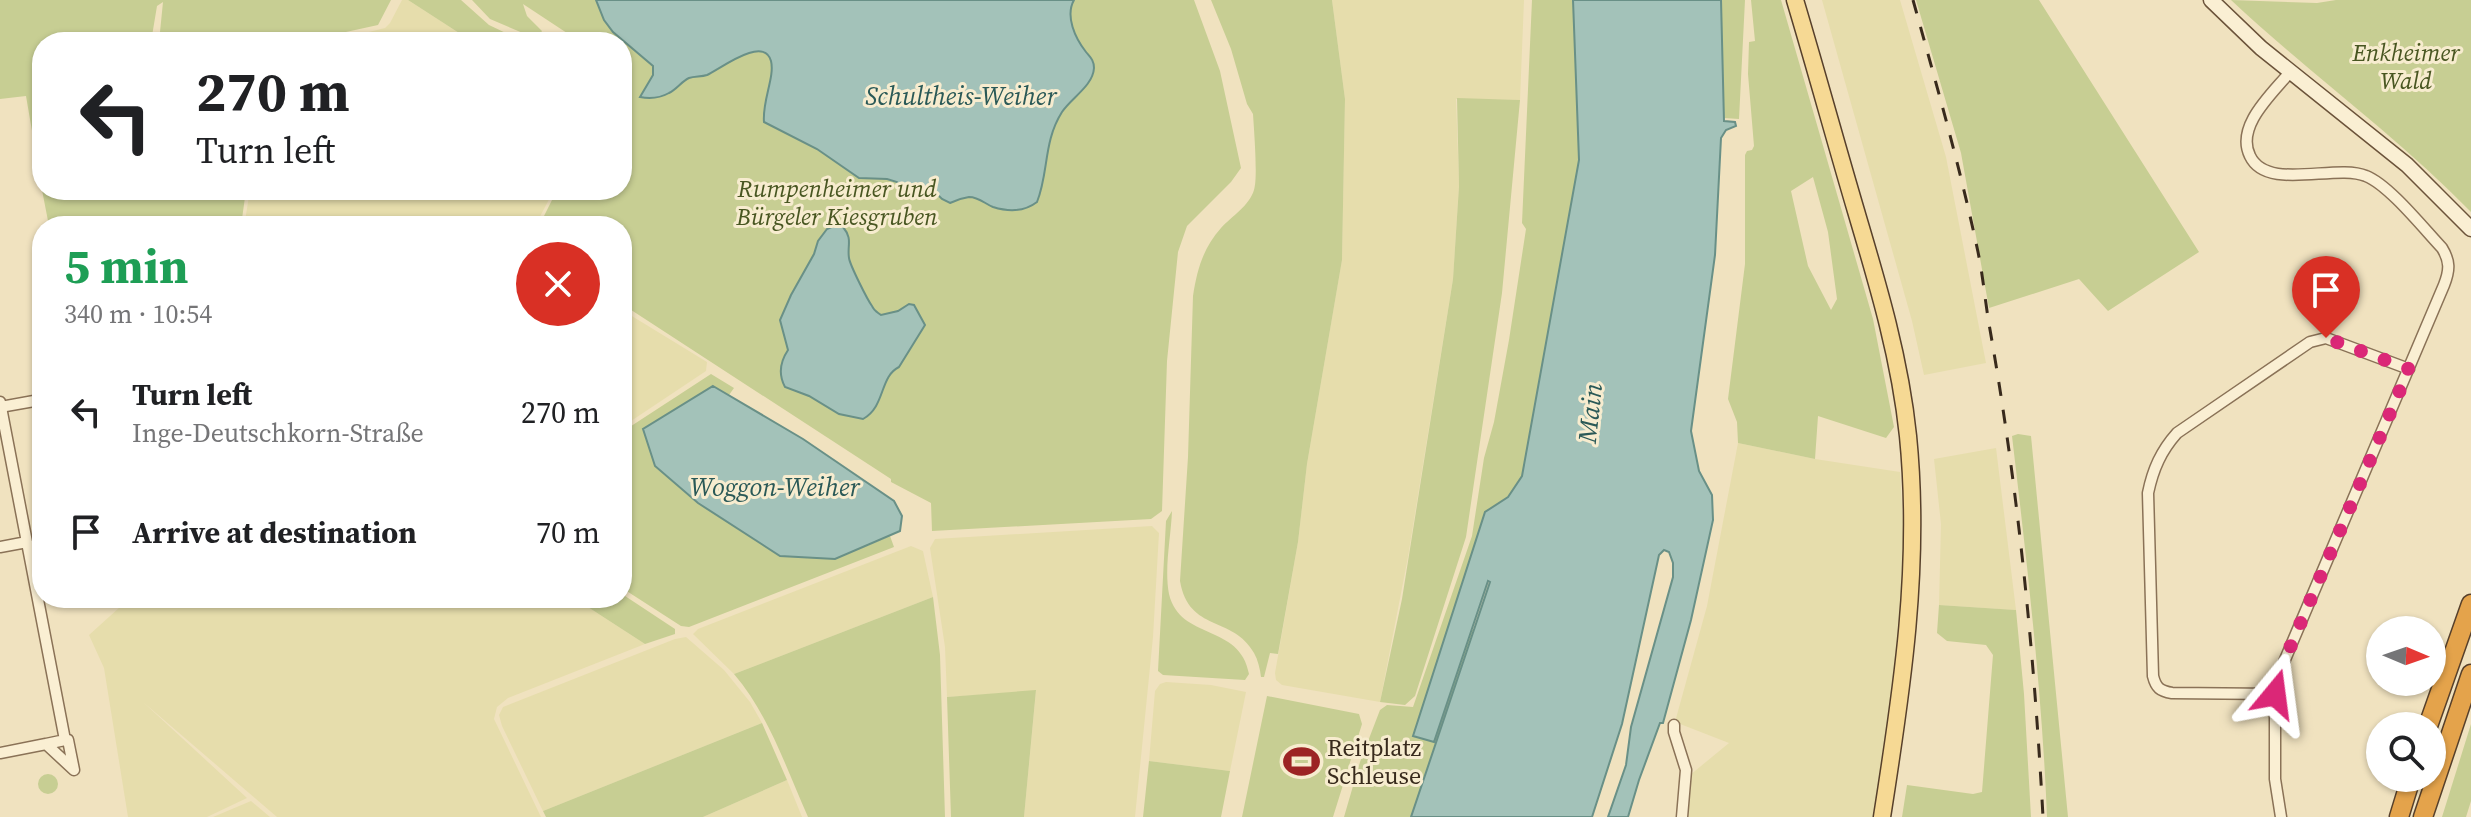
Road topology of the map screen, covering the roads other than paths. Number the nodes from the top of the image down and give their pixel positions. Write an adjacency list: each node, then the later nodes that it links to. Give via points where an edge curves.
1 (1795, 0): 11 (main road, via 1896,360)
2 (1806, 0): 11 (main road, via 1901,335 1917,431)
3 (2211, 0): 4 (street)
4 (2290, 72): 5 (street, via 2407,165); 6 (street, via 2247,132 2250,156 2257,165 2276,174 2368,176 2448,258 2448,274)
5 (2471, 229)
6 (2409, 369): 16 (street); 16 (street, via 2326,338 2310,342 2177,433 2152,472 2148,493 2155,685 2172,693)
7 (32, 401): 8 (street)
8 (0, 405): 9 (street)
9 (27, 542): 10 (street); 12 (street)
10 (0, 547)
11 (1919, 547): 24 (main road); 25 (main road, via 1918,637)
12 (32, 568)
13 (2471, 604): 17 (highway)
14 (40, 608): 19 (street)
15 (2471, 674): 28 (highway)
16 (2275, 694): 26 (street, via 2275,779)
17 (2433, 712)
18 (1674, 725): 23 (street, via 1686,770)
19 (65, 740): 20 (street); 20 (street, via 74,770)
20 (46, 744): 21 (street)
21 (0, 753)
22 (2407, 792): 27 (highway)
23 (1682, 817)
24 (1882, 817)
25 (1893, 817)
26 (2281, 817)
27 (2399, 817)
28 (2423, 817)

